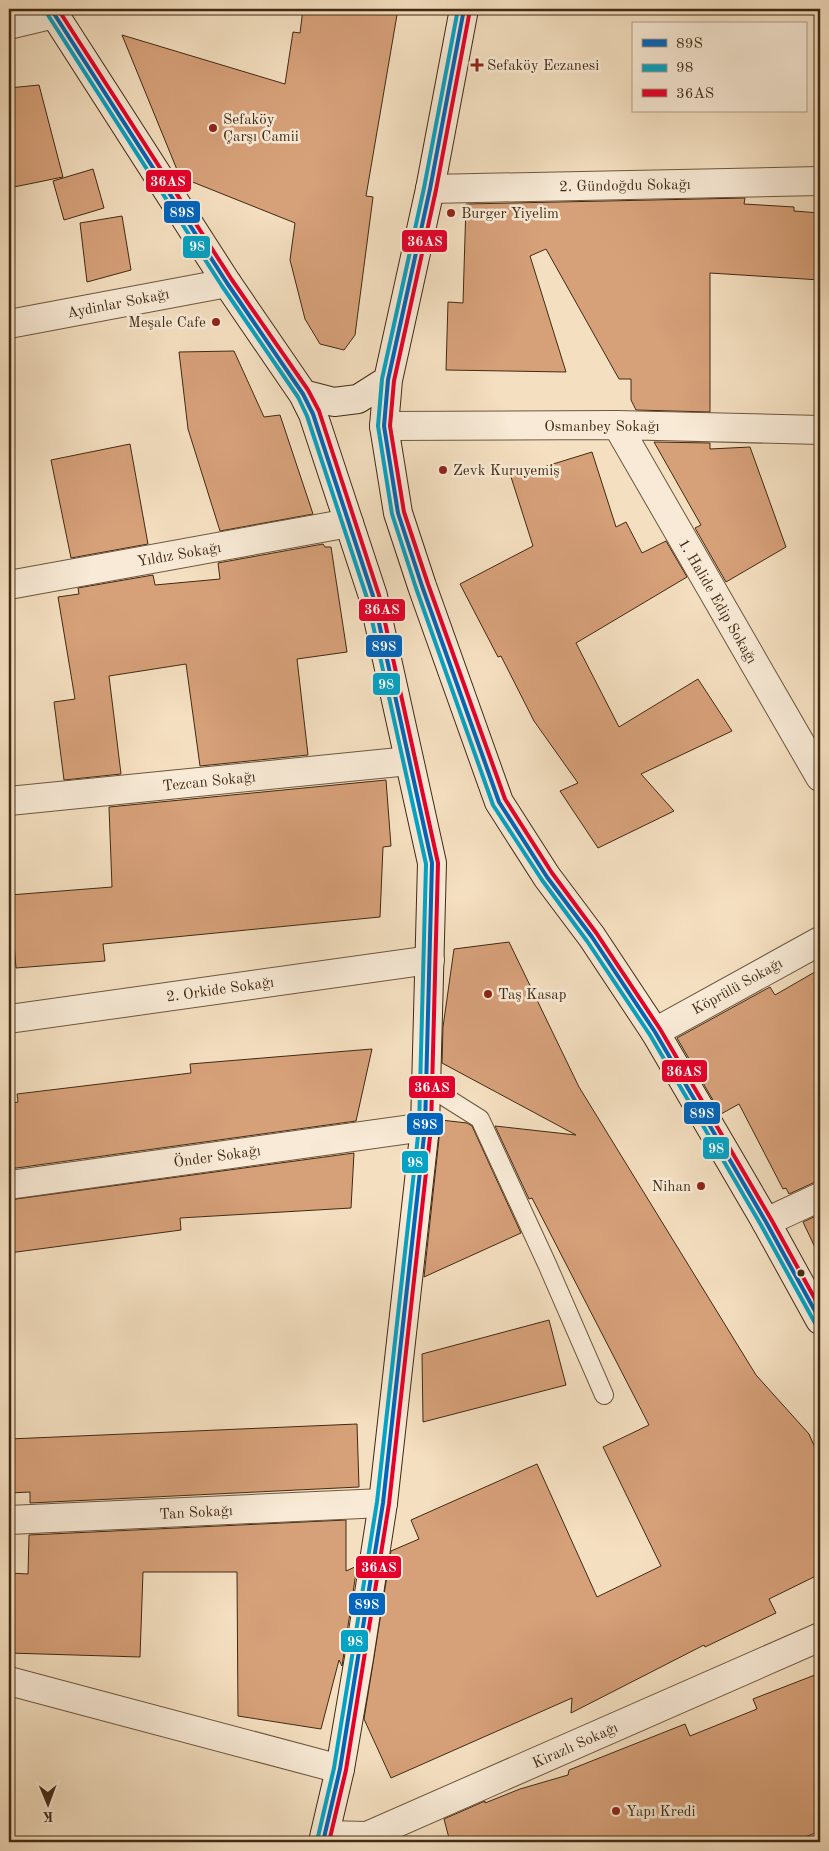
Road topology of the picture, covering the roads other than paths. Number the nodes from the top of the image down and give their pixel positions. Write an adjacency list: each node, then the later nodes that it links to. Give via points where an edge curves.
1 (464, 9): 5 (street)
2 (53, 12): 3 (street); 6 (street)
3 (9, 25)
4 (820, 181): 5 (street, 2. Gündoğdu Sokağı)
5 (430, 189): 8 (street)
6 (227, 283): 7 (street, Aydinlar Sokağı); 9 (street)
7 (9, 324)
8 (388, 380): 9 (street, via 358,399 334,402); 11 (street)
9 (303, 394): 13 (street, via 313,414)
10 (617, 425): 11 (street, Osmanbey Sokağı); 12 (street, Osmanbey Sokağı); 16 (street, 1. Halide Edip Sokağı)
11 (384, 426): 21 (street, via 398,513 499,802)
12 (820, 430)
13 (349, 523): 14 (street, Yıldız Sokağı); 15 (street, via 373,596)
14 (9, 585)
15 (409, 761): 17 (street, Tezcan Sokağı); 19 (street, via 432,863)
16 (820, 777)
17 (9, 801)
18 (820, 941): 21 (street, Köprülü Sokağı)
19 (430, 960): 20 (street, 2. Orkide Sokağı); 22 (street)
20 (9, 1019)
21 (655, 1032): 26 (street)
22 (426, 1085): 23 (street); 28 (lane, via 480,1119)
23 (425, 1127): 24 (street, Önder Sokağı); 29 (street)
24 (9, 1185)
25 (820, 1197): 26 (street)
26 (766, 1222): 27 (street)
27 (820, 1320)
28 (604, 1395)
29 (383, 1503): 30 (street, Tan Sokağı); 33 (street)
30 (9, 1520)
31 (820, 1637): 34 (street, Kirazlı Sokağı, via 368,1836)
32 (9, 1681): 33 (street)
33 (340, 1769): 34 (street)
34 (324, 1838)

